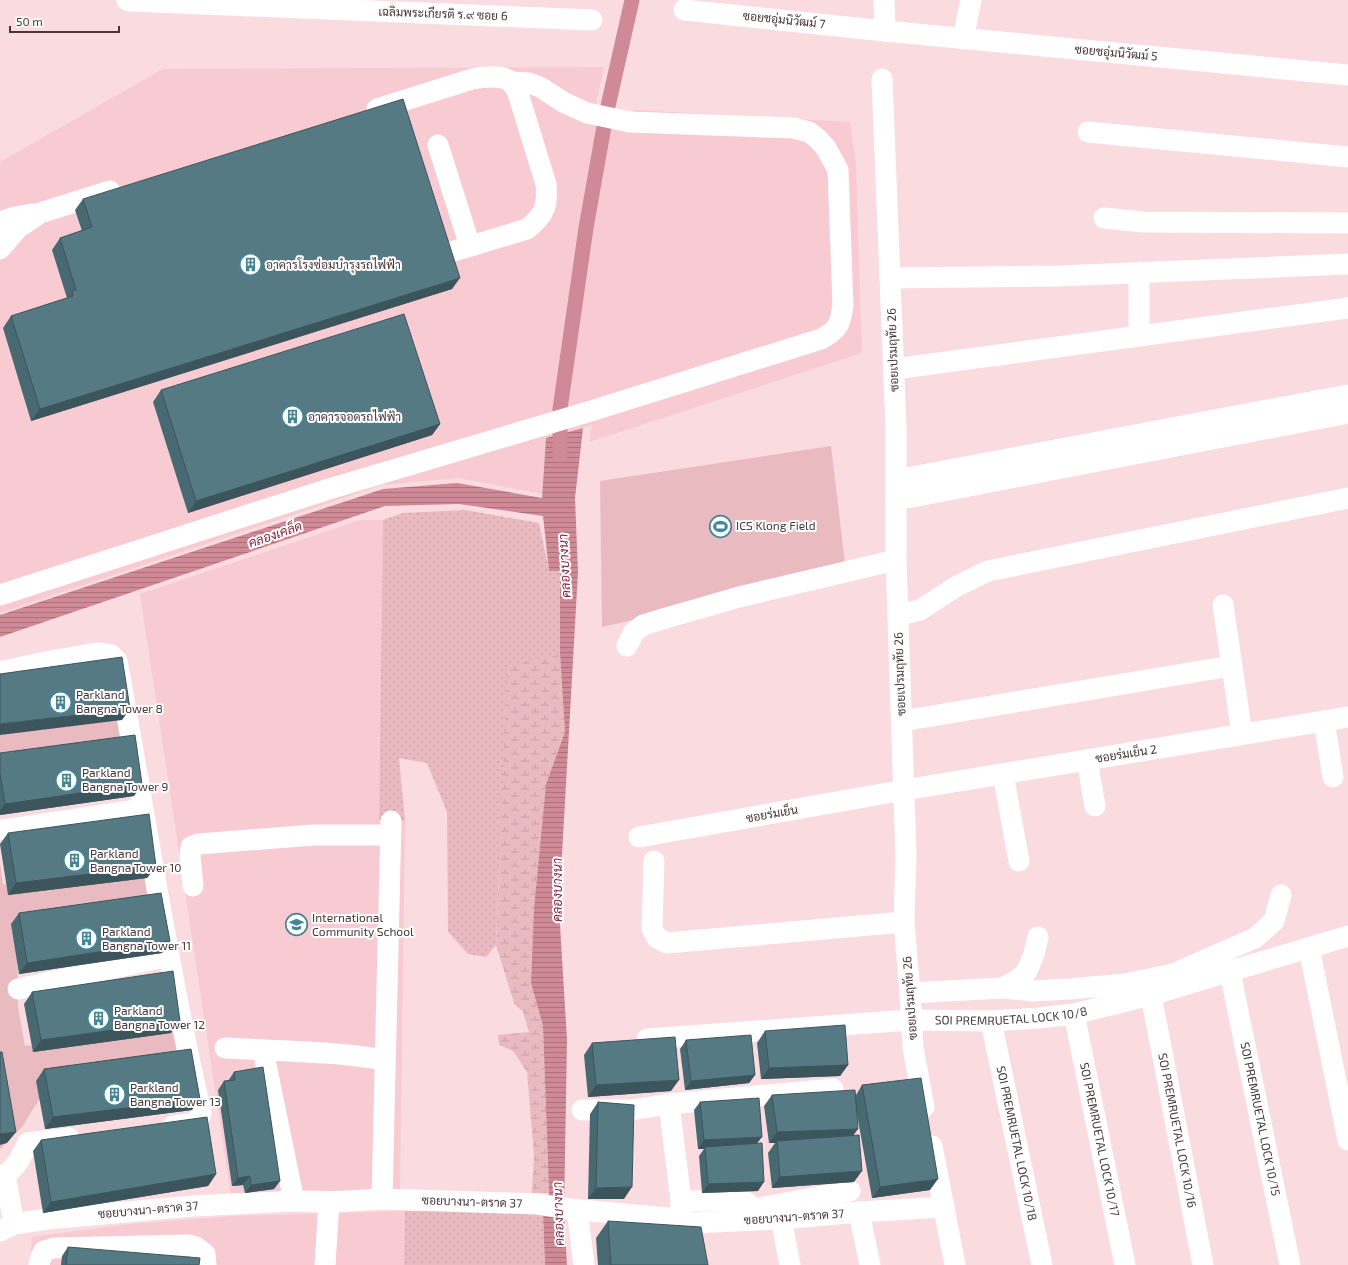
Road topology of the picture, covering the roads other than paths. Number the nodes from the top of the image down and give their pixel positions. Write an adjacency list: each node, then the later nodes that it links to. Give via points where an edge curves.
1 (128, 0): 4 (street, เฉลิมพระเกียรติ ร.๙ ซอย 6)
2 (884, 0): 7 (street)
3 (971, 0): 8 (street)
4 (413, 6): 6 (street, เฉลิมพระเกียรติ ร.๙ ซอย 6)
5 (684, 10): 7 (street, ซอยชอุ่มนิวัฒม์ 7)
6 (592, 20)
7 (884, 31): 8 (street, ซอยชอุ่มนิวัฒม์ 5)
8 (963, 38): 9 (street, ซอยชอุ่มนิวัฒม์ 5)
9 (1348, 75)
10 (882, 79): 26 (street, ซอยเปรมฤทัย 26)
11 (511, 82): 12 (street, via 499,77 472,79); 21 (street, via 517,90 548,198 545,209 528,229); 36 (street, via 529,83 540,87 587,114 630,122 793,128 809,132 826,148 838,170 842,306 838,326 821,339 329,489)
12 (358, 114)
13 (1088, 132): 15 (street)
14 (438, 145): 21 (street)
15 (1348, 157)
16 (131, 184): 17 (street)
17 (40, 213): 19 (street); 22 (street, via 18,228)
18 (1104, 218): 20 (street, via 1143,222)
19 (0, 222)
20 (1348, 222)
21 (470, 246): 23 (street)
22 (0, 249)
23 (441, 255)
24 (1348, 264): 25 (street)
25 (1139, 272): 26 (street, via 1058,276); 28 (street)
26 (890, 278): 29 (street, ซอยเปรมฤทัย 26)
27 (1348, 308): 28 (street)
28 (1139, 336): 29 (street)
29 (894, 369): 33 (street, ซอยเปรมฤทัย 26)
30 (1348, 395): 32 (street)
31 (1348, 413): 32 (street)
32 (1276, 418): 33 (street)
33 (896, 490): 35 (street, ซอยเปรมฤทัย 26)
34 (1348, 498): 38 (street, via 988,572 957,586 920,610)
35 (896, 560): 38 (street, ซอยเปรมฤทัย 26); 39 (street, via 739,597 643,625 634,632)
36 (0, 595)
37 (1223, 605): 40 (street)
38 (899, 615): 43 (street, ซอยเปรมฤทัย 26)
39 (627, 646)
40 (1231, 666): 43 (street); 45 (street)
41 (0, 672): 51 (street, via 97,654 110,655 117,661)
42 (1348, 717): 44 (street, ซอยร่มเย็น 2)
43 (902, 720): 49 (street, ซอยเปรมฤทัย 26)
44 (1324, 721): 45 (street, ซอยร่มเย็น 2); 48 (street)
45 (1242, 734): 46 (street, ซอยร่มเย็น 2)
46 (1087, 760): 47 (street, ซอยร่มเย็น 2); 50 (street)
47 (1003, 774): 49 (street, ซอยร่มเย็น 2); 55 (street)
48 (1333, 777)
49 (904, 790): 53 (street, ซอยร่มเย็น); 58 (street, ซอยเปรมฤทัย 26)
50 (1095, 806)
51 (143, 809): 52 (street); 62 (street)
52 (4, 830)
53 (639, 837)
54 (654, 861): 58 (street, via 652,928 657,938 667,943)
55 (1019, 861)
56 (193, 886): 74 (street, via 190,856 191,848 198,844 390,828)
57 (1281, 895): 64 (street, via 1274,921 1255,938 1173,974 1125,984 1069,989 1033,991)
58 (904, 922): 66 (street, ซอยเปรมฤทัย 26)
59 (1348, 936): 61 (street, SOI PREMRUETAL LOCK 10/8)
60 (1038, 937): 64 (street, via 1027,971 1020,979)
61 (1309, 948): 63 (street, SOI PREMRUETAL LOCK 10/8); 82 (street)
62 (169, 956): 65 (street); 79 (street, via 201,1113 198,1120 193,1123)
63 (1230, 972): 67 (street, SOI PREMRUETAL LOCK 10/8); 106 (street, SOI PREMRUETAL LOCK 10/15)
64 (1003, 988): 66 (street)
65 (18, 989)
66 (910, 993): 69 (street, ซอยเปรมฤทัย 26)
67 (1151, 995): 68 (street, SOI PREMRUETAL LOCK 10/8); 105 (street, SOI PREMRUETAL LOCK 10/16)
68 (1074, 1014): 70 (street, SOI PREMRUETAL LOCK 10/8); 104 (street, SOI PREMRUETAL LOCK 10/17)
69 (911, 1020): 70 (street, SOI PREMRUETAL LOCK 10/8); 71 (street, SOI PREMRUETAL LOCK 10/8); 88 (street, ซอยเปรมฤทัย 26, via 913,1048)
70 (991, 1021): 103 (street, SOI PREMRUETAL LOCK 10/18)
71 (640, 1040)
72 (224, 1048): 73 (street)
73 (263, 1050): 74 (street, via 348,1054); 86 (street)
74 (384, 1060): 85 (street)
75 (833, 1089): 76 (street)
76 (669, 1104): 78 (street); 91 (street)
77 (582, 1110): 78 (street)
78 (631, 1110): 80 (street)
79 (154, 1128)
80 (631, 1132)
81 (91, 1136): 83 (street, via 28,1143 15,1167)
82 (1348, 1140)
83 (2, 1176): 94 (street)
84 (850, 1191): 91 (street, via 754,1209 745,1201)
85 (382, 1199): 87 (street, ซอยบางนา-ตราด 37); 89 (street, ซอยบางนา-ตราด 37, via 537,1204)
86 (294, 1201): 87 (street, ซอยบางนา-ตราด 37); 92 (street, ซอยบางนา-ตราด 37, via 193,1206)
87 (329, 1202): 98 (street)
88 (944, 1208): 90 (street, ซอยบางนา-ตราด 37); 102 (street, ซอยเปรมฤทัย 26)
89 (574, 1210): 91 (street, ซอยบางนา-ตราด 37); 99 (street)
90 (859, 1212): 93 (street, ซอยบางนา-ตราด 37); 101 (street)
91 (685, 1214): 93 (street, ซอยบางนา-ตราด 37); 95 (street)
92 (47, 1219): 94 (street, ซอยบางนา-ตราด 37); 96 (street)
93 (781, 1219): 100 (street)
94 (7, 1227)
95 (698, 1244)
96 (42, 1258): 97 (street, via 54,1248 188,1245 205,1254)
97 (206, 1265)
98 (325, 1265)
99 (584, 1265)
100 (790, 1265)
101 (870, 1265)
102 (954, 1265)
103 (1042, 1265)
104 (1125, 1265)
105 (1203, 1265)
106 (1290, 1265)

